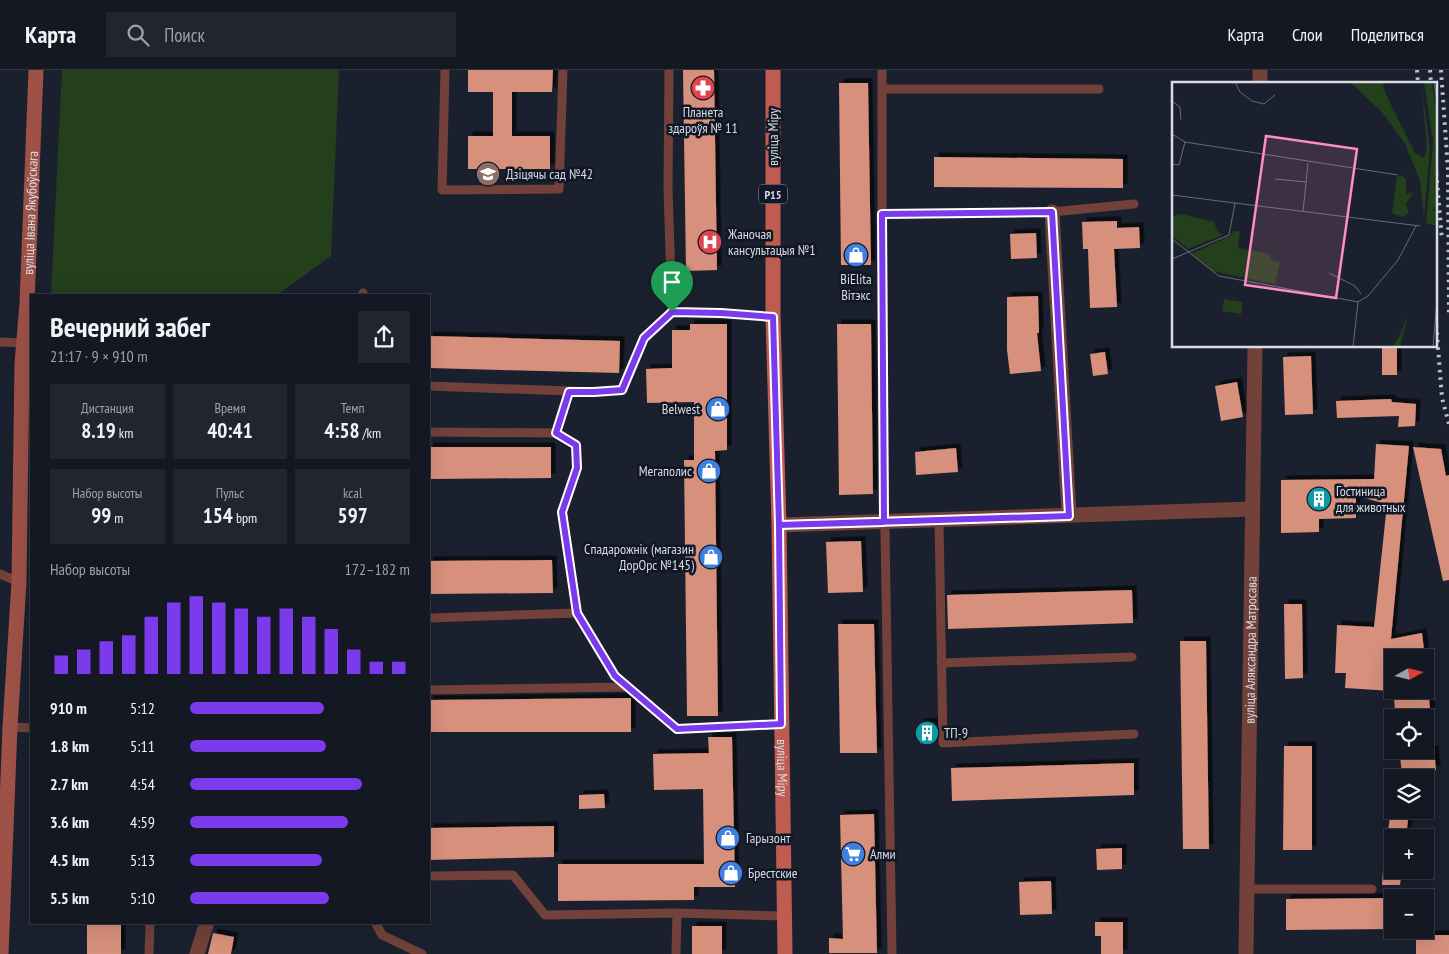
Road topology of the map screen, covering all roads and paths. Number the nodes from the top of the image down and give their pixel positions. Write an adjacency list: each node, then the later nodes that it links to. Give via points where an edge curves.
1 (36, 70): 15 (street, вуліца Івана Якубоўскага)
2 (445, 70): 3 (lane, via 442,190 558,189)
3 (563, 70)
4 (669, 70): 12 (lane)
5 (773, 70): 13 (main road, вуліца Міру / Р15)
6 (882, 70): 7 (lane)
7 (882, 89): 8 (lane); 11 (lane)
8 (1098, 89)
9 (1134, 204): 10 (lane)
10 (1052, 212): 11 (lane); 23 (street)
11 (882, 214): 25 (lane)
12 (672, 312): 13 (lane); 19 (lane, via 644,338 622,390)
13 (773, 317): 26 (main road, вуліца Міру / Р15)
14 (0, 342): 15 (lane)
15 (24, 344): 17 (street, вуліца Івана Якубоўскага)
16 (1255, 348): 22 (street, вуліца Аляксандра Матросава)
17 (27, 364): 28 (street, вуліца Івана Якубоўскага)
18 (430, 386): 19 (lane)
19 (569, 392): 21 (lane)
20 (430, 432): 21 (lane)
21 (556, 433): 29 (lane, via 576,445 577,468 562,512)
22 (1252, 509): 23 (street); 40 (street, вуліца Аляксандра Матросава)
23 (1069, 516): 24 (street)
24 (939, 520): 25 (street); 32 (lane)
25 (884, 522): 26 (street); 54 (lane)
26 (779, 525): 35 (main road, вуліца Міру / Р15)
27 (0, 574): 28 (lane)
28 (18, 582): 36 (street, вуліца Івана Якубоўскага)
29 (577, 613): 30 (lane); 33 (lane, via 615,676)
30 (430, 618)
31 (1132, 657): 32 (lane)
32 (941, 664): 38 (lane, via 943,743)
33 (628, 688): 34 (lane); 35 (lane, via 677,729)
34 (430, 690)
35 (781, 724): 44 (main road, вуліца Міру / Р15)
36 (10, 727): 37 (lane); 42 (street, вуліца Івана Якубоўскага)
37 (30, 728)
38 (1134, 734)
39 (430, 876): 43 (lane, via 513,875 545,916)
40 (1247, 889): 41 (lane); 55 (street, вуліца Аляксандра Матросава)
41 (1372, 889)
42 (2, 900): 48 (street, вуліца Івана Якубоўскага)
43 (677, 913): 44 (lane); 52 (lane)
44 (784, 916): 53 (main road, вуліца Міру / Р15)
45 (150, 924): 49 (lane)
46 (206, 924): 50 (street)
47 (375, 924): 51 (lane, via 382,935)
48 (2, 954)
49 (149, 954)
50 (198, 954)
51 (422, 954)
52 (676, 954)
53 (785, 954)
54 (892, 954)
55 (1246, 954)

